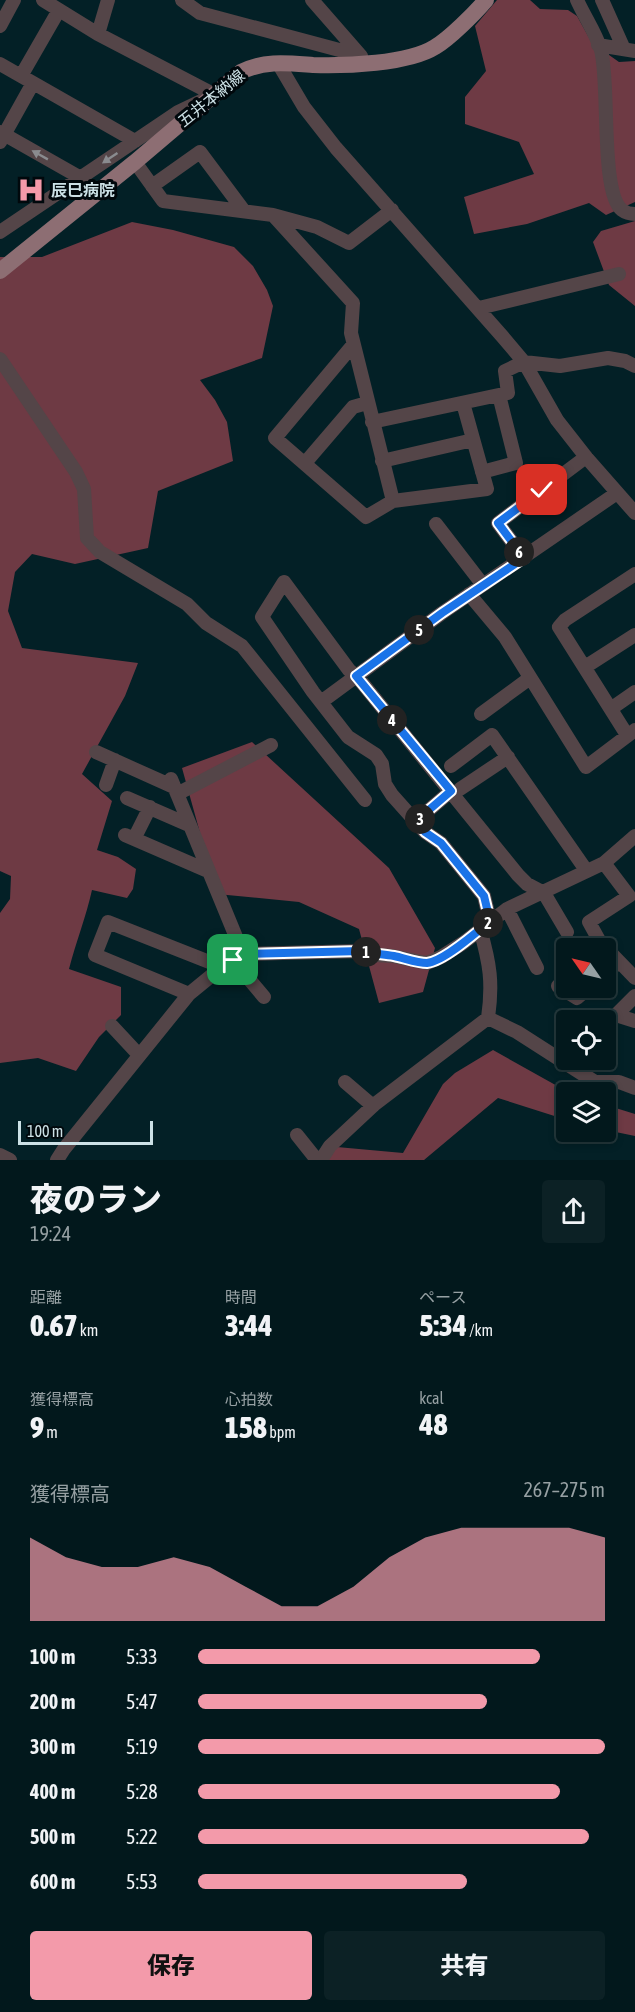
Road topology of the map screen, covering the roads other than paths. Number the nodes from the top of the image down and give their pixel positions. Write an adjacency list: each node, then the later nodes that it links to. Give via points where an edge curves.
1 (14, 0): 11 (street)
2 (43, 0): 10 (street)
3 (108, 0): 12 (street)
4 (182, 0): 9 (street)
5 (312, 0): 15 (street)
6 (486, 0): 15 (main road, 五井本納線, via 435,47 409,58)
7 (577, 0): 13 (street)
8 (602, 0): 14 (street)
9 (204, 7): 15 (street)
10 (59, 10): 12 (street); 18 (street)
11 (0, 26)
12 (98, 34): 19 (street)
13 (598, 45): 14 (street); 27 (street, via 606,92 611,187 620,210)
14 (630, 50)
15 (363, 58): 16 (main road, 五井本納線, via 333,66)
16 (278, 63): 19 (main road, 五井本納線, via 256,64); 25 (street, via 304,107)
17 (0, 64): 18 (street)
18 (27, 80): 20 (street); 21 (street)
19 (213, 94): 21 (street); 22 (main road, 五井本納線)
20 (1, 136): 23 (street, one-way to 20)
21 (135, 141): 23 (street, one-way to 23)
22 (135, 162): 24 (street); 30 (main road, 五井本納線)
23 (81, 178): 29 (street)
24 (152, 186): 26 (street, via 163,201); 26 (street, via 200,152)
25 (392, 210): 28 (street, via 349,243 317,227); 32 (street)
26 (244, 211): 28 (street)
27 (635, 214)
28 (273, 215): 33 (street, via 353,303)
29 (0, 232)
30 (0, 271)
31 (619, 274): 32 (street)
32 (479, 308): 35 (street)
33 (354, 345): 38 (street); 44 (street, via 275,438)
34 (0, 359): 72 (street, via 76,472 84,489 87,538 100,552 187,604 206,623 242,646)
35 (524, 362): 36 (street, via 560,366 608,358); 37 (street, via 505,371 508,393); 42 (street, via 557,420)
36 (635, 366)
37 (500, 395): 39 (street); 45 (street, via 516,463)
38 (367, 403): 40 (street); 44 (street, via 353,407)
39 (463, 403): 40 (street); 41 (street)
40 (372, 422): 43 (street)
41 (473, 440): 43 (street); 45 (street)
42 (586, 457): 46 (street); 50 (street, via 498,523)
43 (382, 461): 47 (street)
44 (304, 464): 47 (street, via 366,517)
45 (482, 472): 47 (street, via 487,489)
46 (617, 494): 48 (street); 50 (street)
47 (393, 501)
48 (635, 513)
49 (436, 524): 52 (street)
50 (524, 558): 52 (street)
51 (635, 574): 55 (street, via 559,627)
52 (483, 585): 53 (street)
53 (469, 594): 56 (street); 57 (street, via 505,637)
54 (635, 635): 55 (street)
55 (585, 667): 60 (street)
56 (356, 676): 59 (street); 59 (street, via 284,582 262,617); 70 (street)
57 (530, 678): 61 (street); 62 (street, via 586,767)
58 (635, 692): 60 (street)
59 (321, 702): 74 (street, via 348,737 376,755 382,764 385,784)
60 (612, 708): 62 (street)
61 (481, 714)
62 (631, 733)
63 (271, 745): 69 (street)
64 (96, 752): 66 (street)
65 (508, 757): 67 (street, via 492,735); 70 (street); 78 (street)
66 (116, 760): 68 (street); 69 (street)
67 (450, 766)
68 (106, 785)
69 (174, 787): 75 (street)
70 (456, 790): 74 (street); 80 (street, via 527,884)
71 (127, 798): 73 (street)
72 (366, 800)
73 (150, 807): 75 (street); 79 (street, via 130,837)
74 (416, 821): 82 (street, via 441,843 484,896)
75 (189, 825): 79 (street)
76 (635, 836): 77 (street)
77 (604, 863): 78 (street); 84 (street, via 629,896 590,922)
78 (586, 870): 80 (street)
79 (208, 871): 86 (street)
80 (544, 893): 81 (street); 83 (street)
81 (507, 909): 82 (street); 89 (street)
82 (485, 925): 86 (street, via 427,963 361,951); 94 (street, via 492,992)
83 (567, 932)
84 (599, 938)
85 (616, 959): 87 (street)
86 (233, 960): 91 (street); 91 (street, via 108,922 94,955); 93 (street)
87 (619, 962): 88 (street); 90 (street)
88 (616, 965)
89 (537, 968)
90 (635, 978)
91 (189, 994): 97 (street)
92 (635, 996): 95 (street, via 616,1015)
93 (264, 997)
94 (488, 1018): 99 (street, via 595,1082 618,1082); 100 (street)
95 (635, 1021)
96 (112, 1026): 97 (street)
97 (139, 1055): 104 (street)
98 (345, 1082): 100 (street)
99 (635, 1088)
100 (373, 1106): 105 (street)
101 (297, 1135): 105 (street)
102 (0, 1155): 103 (street)
103 (10, 1160)
104 (57, 1160)
105 (319, 1160)

